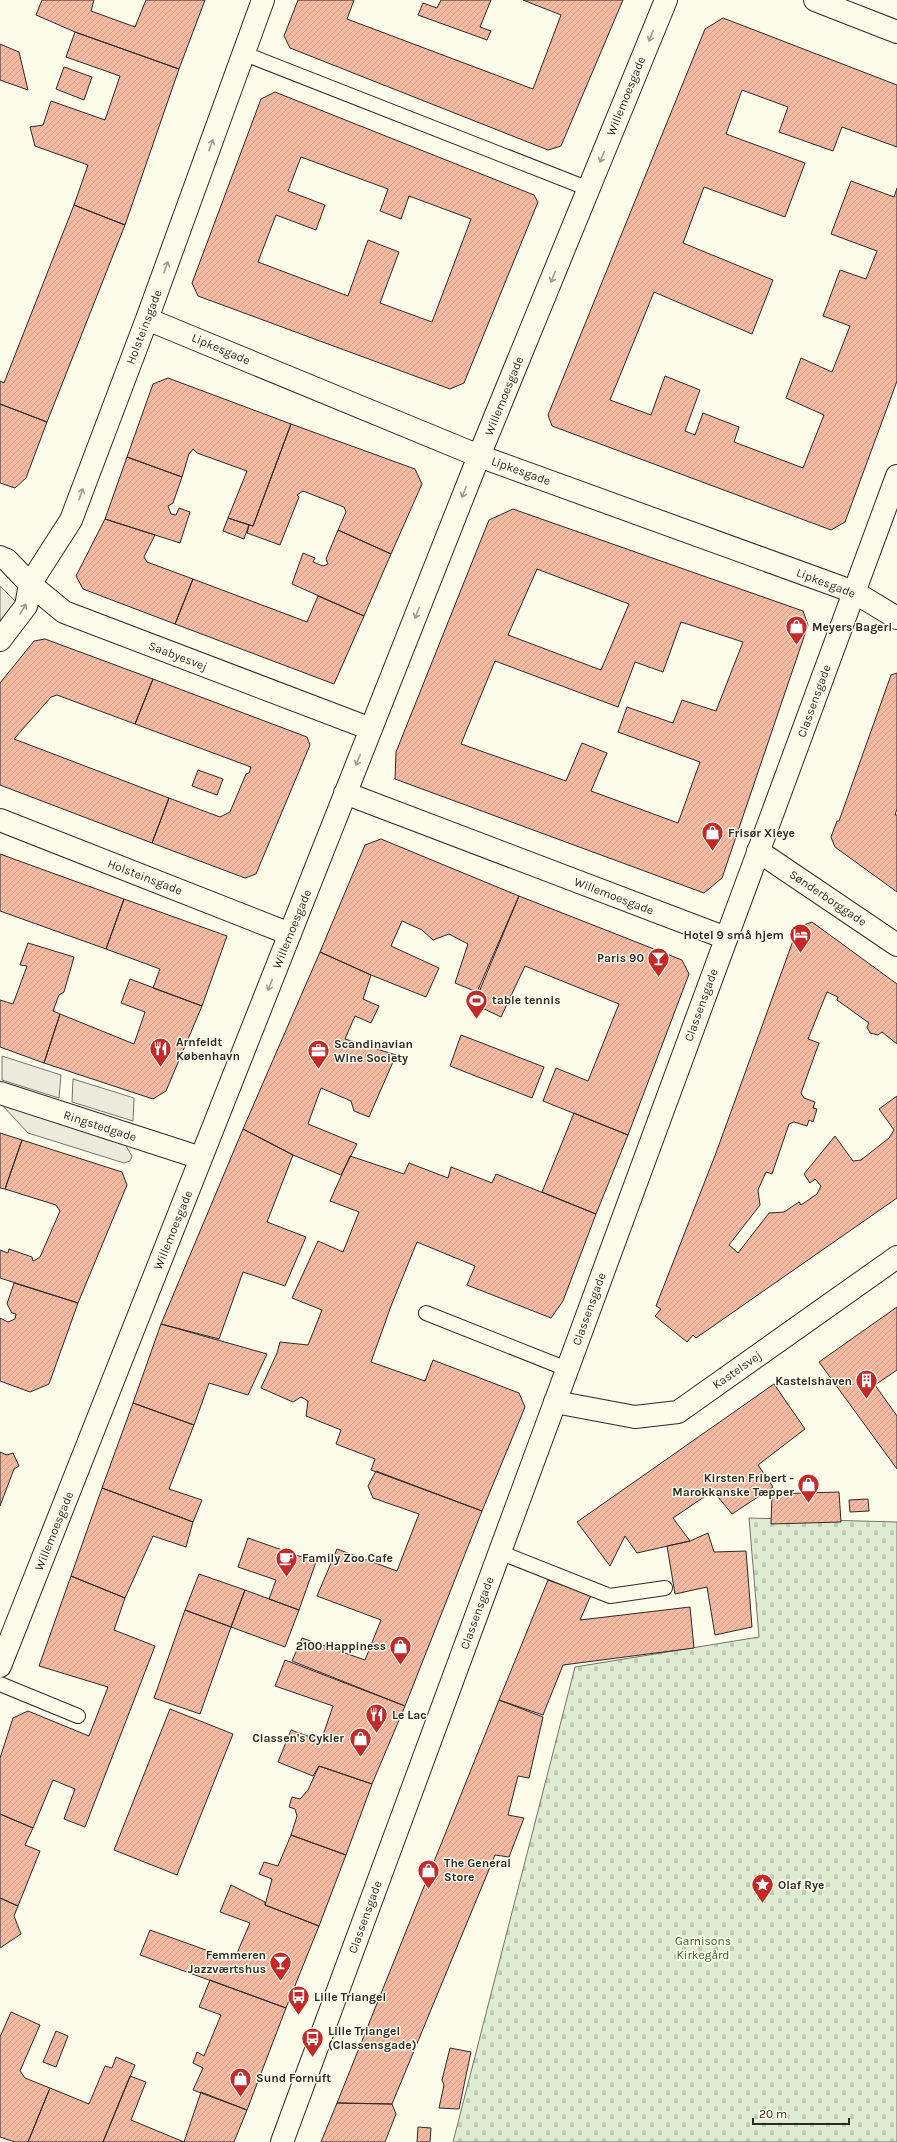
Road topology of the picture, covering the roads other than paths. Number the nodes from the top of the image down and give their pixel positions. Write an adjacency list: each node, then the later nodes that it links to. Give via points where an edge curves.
1 (263, 0): 5 (street, Holsteinsgade)
2 (666, 0): 6 (street, Willemoesgade, one-way to 6)
3 (815, 0): 4 (street)
4 (897, 32)
5 (245, 54): 6 (lane); 7 (street, Holsteinsgade, one-way to 5)
6 (589, 188): 8 (street, Willemoesgade, one-way to 8)
7 (147, 319): 8 (street, Lipkesgade); 11 (street, Holsteinsgade, one-way to 7, via 71,520)
8 (479, 456): 12 (street, Lipkesgade); 15 (street, Willemoesgade, one-way to 15)
9 (897, 476): 12 (street, Classensgade)
10 (0, 557): 11 (street, Saabyesvej, via 7,560)
11 (30, 584): 14 (street, Holsteinsgade, one-way to 11, via 26,606); 15 (street, Saabyesvej, via 64,612)
12 (854, 592): 13 (street, Lipkesgade); 18 (street, Classensgade)
13 (897, 618)
14 (0, 640)
15 (371, 729): 16 (street, Willemoesgade, one-way to 16)
16 (345, 794): 19 (street, Willemoesgade); 20 (street, Willemoesgade)
17 (0, 820): 19 (street, Holsteinsgade)
18 (758, 851): 20 (street, Classensgade); 21 (street, Sønderborggade)
19 (290, 934): 23 (street, Willemoesgade, one-way to 23)
20 (726, 938): 26 (street, Classensgade)
21 (897, 945)
22 (0, 1093): 23 (street, Ringstedgade)
23 (201, 1158): 30 (street, Willemoesgade)
24 (897, 1256): 27 (street, Kastelsvej, via 678,1412 635,1417)
25 (426, 1313): 26 (lane)
26 (567, 1369): 27 (street, Classensgade)
27 (555, 1402): 28 (street, Classensgade)
28 (499, 1552): 29 (lane, via 610,1596); 33 (street, Classensgade)
29 (665, 1588)
30 (1, 1659)
31 (0, 1684): 32 (lane)
32 (78, 1716)
33 (282, 2142)

